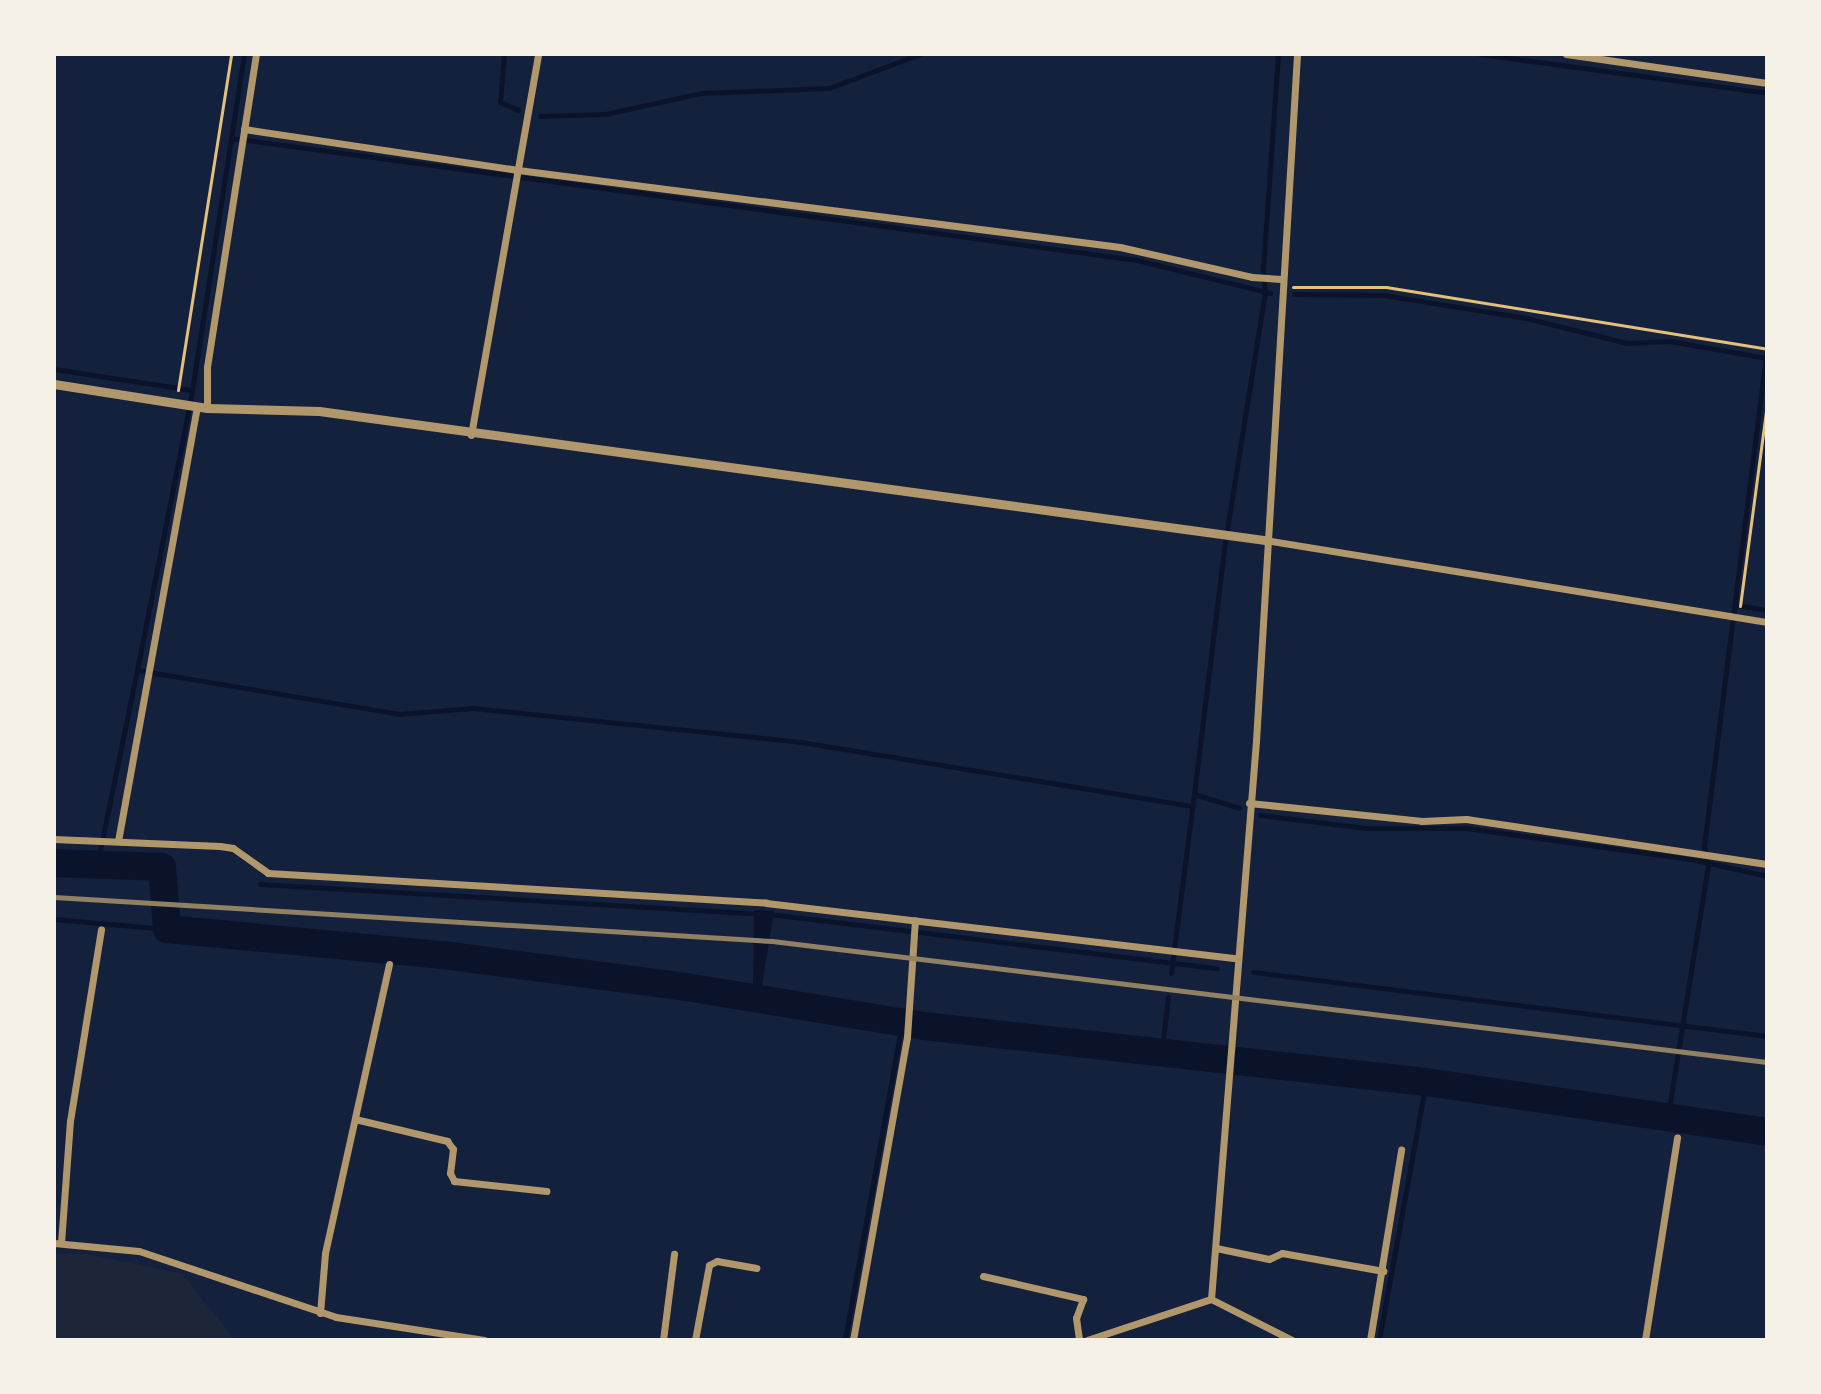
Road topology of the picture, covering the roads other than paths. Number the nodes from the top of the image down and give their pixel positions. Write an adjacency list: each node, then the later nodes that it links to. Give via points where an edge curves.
1 (256, 54): 6 (street)
2 (538, 54): 7 (street)
3 (1297, 54): 8 (street)
4 (1566, 54): 5 (street)
5 (1767, 83)
6 (243, 137): 7 (street); 10 (street)
7 (517, 177): 8 (street, via 1120,247); 11 (street)
8 (1281, 283): 12 (street)
9 (54, 384): 10 (street, via 178,399)
10 (199, 407): 11 (street, via 319,411); 16 (street)
11 (471, 435): 12 (street)
12 (1265, 540): 13 (street); 14 (street)
13 (1767, 622)
14 (1249, 803): 17 (street, via 1422,821 1466,819); 20 (street)
15 (54, 839): 16 (street)
16 (116, 841): 18 (street, via 233,848 268,873 692,897)
17 (1767, 864)
18 (914, 924): 20 (street); 38 (street, via 907,1037)
19 (101, 929): 26 (street, via 70,1121)
20 (1236, 958): 27 (street)
21 (389, 964): 22 (street)
22 (355, 1119): 25 (street, via 447,1141 453,1149 454,1181); 33 (street, via 325,1253)
23 (1677, 1138): 42 (street)
24 (1401, 1150): 30 (street)
25 (546, 1191)
26 (57, 1243): 33 (street, via 104,1244 185,1263)
27 (1216, 1248): 30 (street, via 1269,1259 1282,1253); 32 (street)
28 (674, 1254): 36 (street)
29 (756, 1268): 37 (street, via 717,1261 709,1265)
30 (1383, 1271): 41 (street)
31 (983, 1276): 39 (street, via 1083,1299 1076,1318)
32 (1211, 1299): 34 (street); 40 (street)
33 (320, 1313): 35 (street)
34 (1091, 1339)
35 (484, 1340)
36 (663, 1340)
37 (695, 1340)
38 (853, 1340)
39 (1079, 1340)
40 (1292, 1340)
41 (1370, 1340)
42 (1645, 1340)

